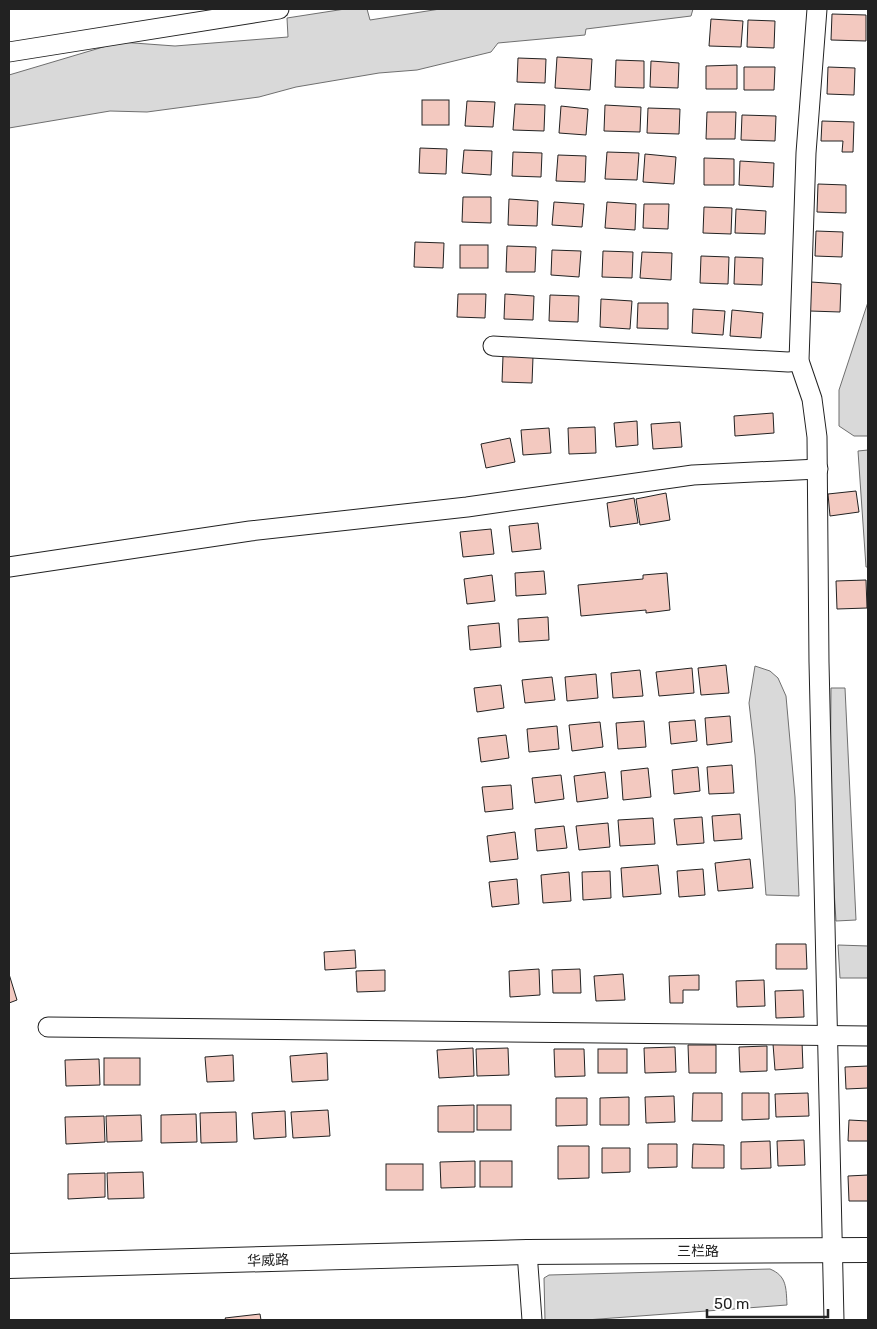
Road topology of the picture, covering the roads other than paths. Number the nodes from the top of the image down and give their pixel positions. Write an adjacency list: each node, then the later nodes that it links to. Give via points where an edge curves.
1 (279, 9): 3 (street)
2 (817, 9): 5 (street, via 806,153)
3 (9, 52)
4 (493, 346): 5 (street)
5 (798, 361): 6 (street, via 812,399)
6 (818, 469): 7 (street, via 693,475 466,507 250,531); 9 (street)
7 (9, 567)
8 (48, 1028): 9 (street)
9 (828, 1035): 10 (street); 11 (street)
10 (868, 1036)
11 (832, 1250): 12 (main road, 三栏路); 13 (main road, 三栏路); 16 (street)
12 (868, 1250)
13 (527, 1252): 14 (main road, 华威路); 15 (street)
14 (9, 1266)
15 (532, 1320)
16 (834, 1320)

